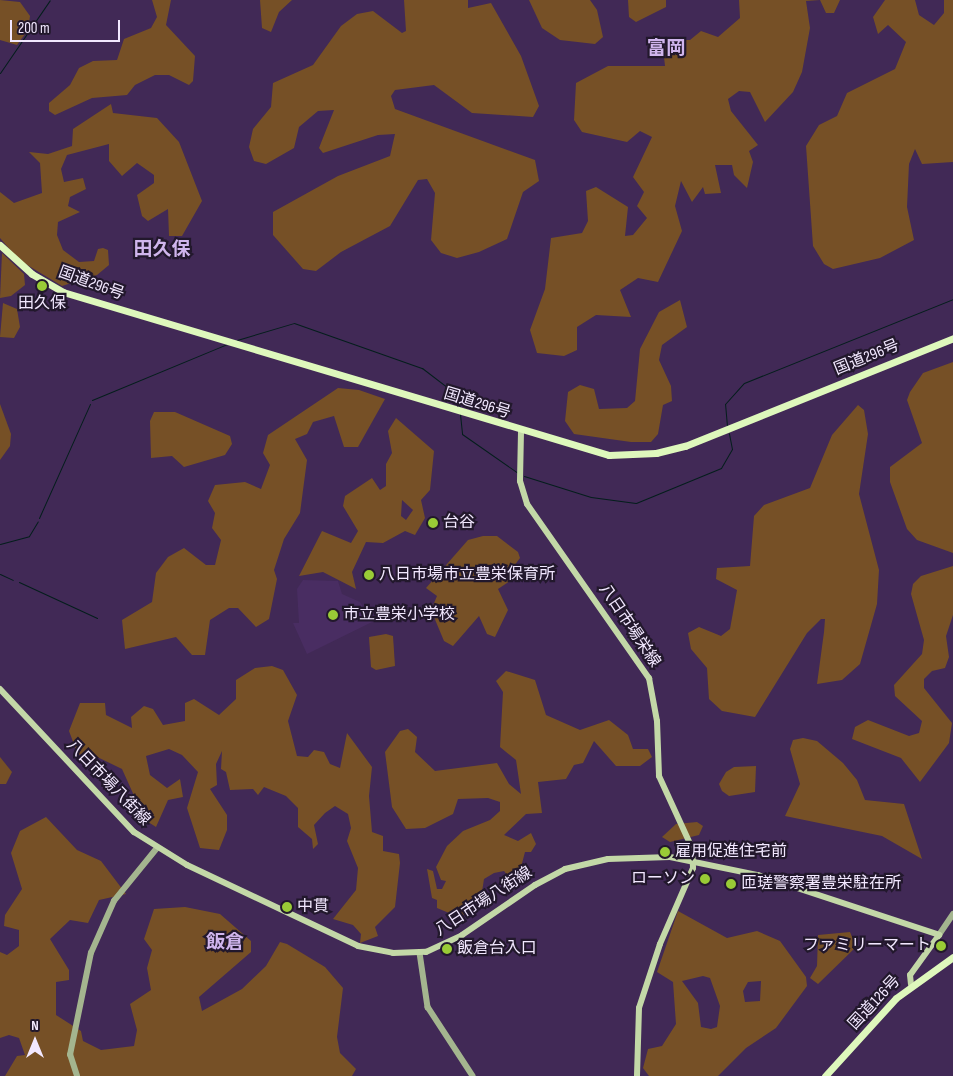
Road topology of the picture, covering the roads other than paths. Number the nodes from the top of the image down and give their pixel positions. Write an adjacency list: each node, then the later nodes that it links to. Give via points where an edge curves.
1 (0, 245): 3 (highway, 国道296号, via 32,274 63,292)
2 (953, 338): 3 (highway, 国道296号, via 656,453 609,455)
3 (521, 432): 6 (main road, 八日市場栄線, via 520,481 532,514 649,678 657,721 659,776 689,836)
4 (0, 689): 5 (main road, 八日市場八街線, via 128,827)
5 (157, 848): 9 (main road, 八日市場八街線, via 348,942 393,953); 12 (street, via 111,905 91,953 70,1055)
6 (693, 859): 8 (main road, 八日市場八街線, via 758,874); 9 (main road, 八日市場八街線, via 623,857 574,866 535,884 450,942); 14 (main road, via 639,1008)
7 (953, 914): 8 (street)
8 (939, 935): 11 (main road, via 910,975)
9 (420, 953): 13 (street, via 428,1007)
10 (953, 958): 11 (highway, 国道126号)
11 (910, 984): 15 (highway, 国道126号)
12 (77, 1076)
13 (473, 1076)
14 (637, 1076)
15 (825, 1076)

